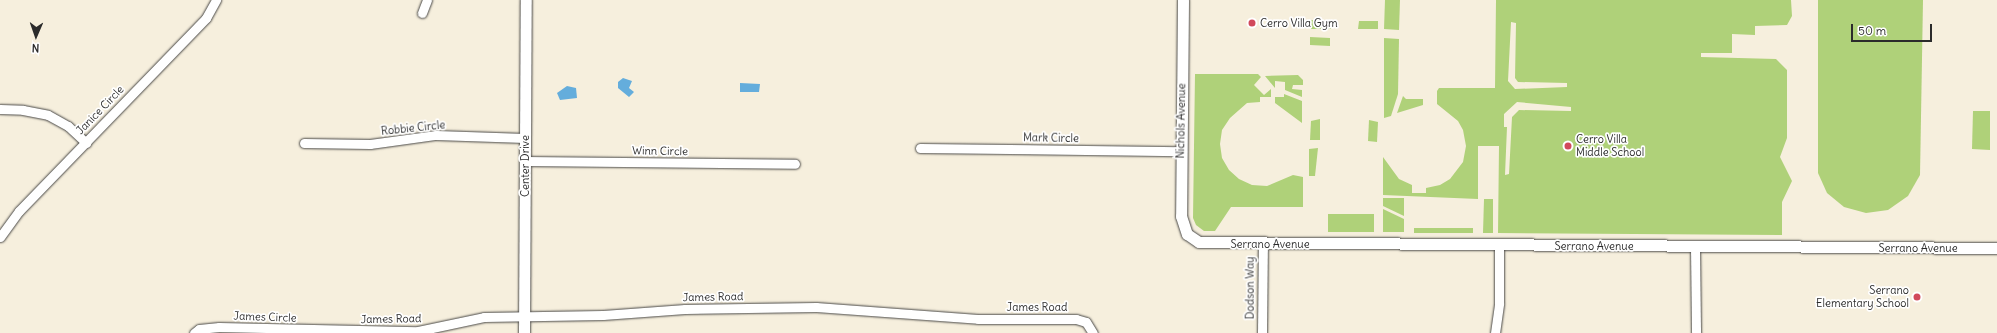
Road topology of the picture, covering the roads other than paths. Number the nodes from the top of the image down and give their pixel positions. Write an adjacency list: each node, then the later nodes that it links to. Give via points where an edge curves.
1 (216, 0): 8 (street, Janice Circle, via 206,18)
2 (427, 0): 5 (street)
3 (526, 0): 7 (street, Center Drive)
4 (1183, 0): 11 (street, Nichols Avenue)
5 (422, 13)
6 (0, 109): 8 (street, via 48,115 68,126)
7 (525, 138): 9 (street, Robbie Circle, via 436,135 370,144); 12 (street, Center Drive)
8 (86, 143): 14 (street, Janice Circle, via 19,211)
9 (304, 143)
10 (920, 148): 11 (street, Mark Circle)
11 (1181, 151): 15 (street, Nichols Avenue, via 1182,221 1186,234)
12 (525, 161): 13 (street, Winn Circle); 20 (street, Center Drive)
13 (795, 164)
14 (0, 237)
15 (1192, 239): 16 (street, Serrano Avenue, via 1210,243)
16 (1263, 244): 17 (street, Serrano Avenue); 25 (street, Dodson Way)
17 (1499, 245): 18 (street, Serrano Avenue); 26 (street, via 1499,303)
18 (1695, 247): 19 (street, Serrano Avenue); 27 (street)
19 (1997, 248)
20 (524, 315): 21 (street, James Road, via 816,307 978,319 1076,319); 22 (street, James Road, via 474,318 418,331); 24 (street, Center Drive)
21 (1091, 329)
22 (338, 332): 23 (street, James Circle, via 220,327 199,329)
23 (194, 333)
24 (524, 333)
25 (1262, 333)
26 (1495, 333)
27 (1696, 333)

